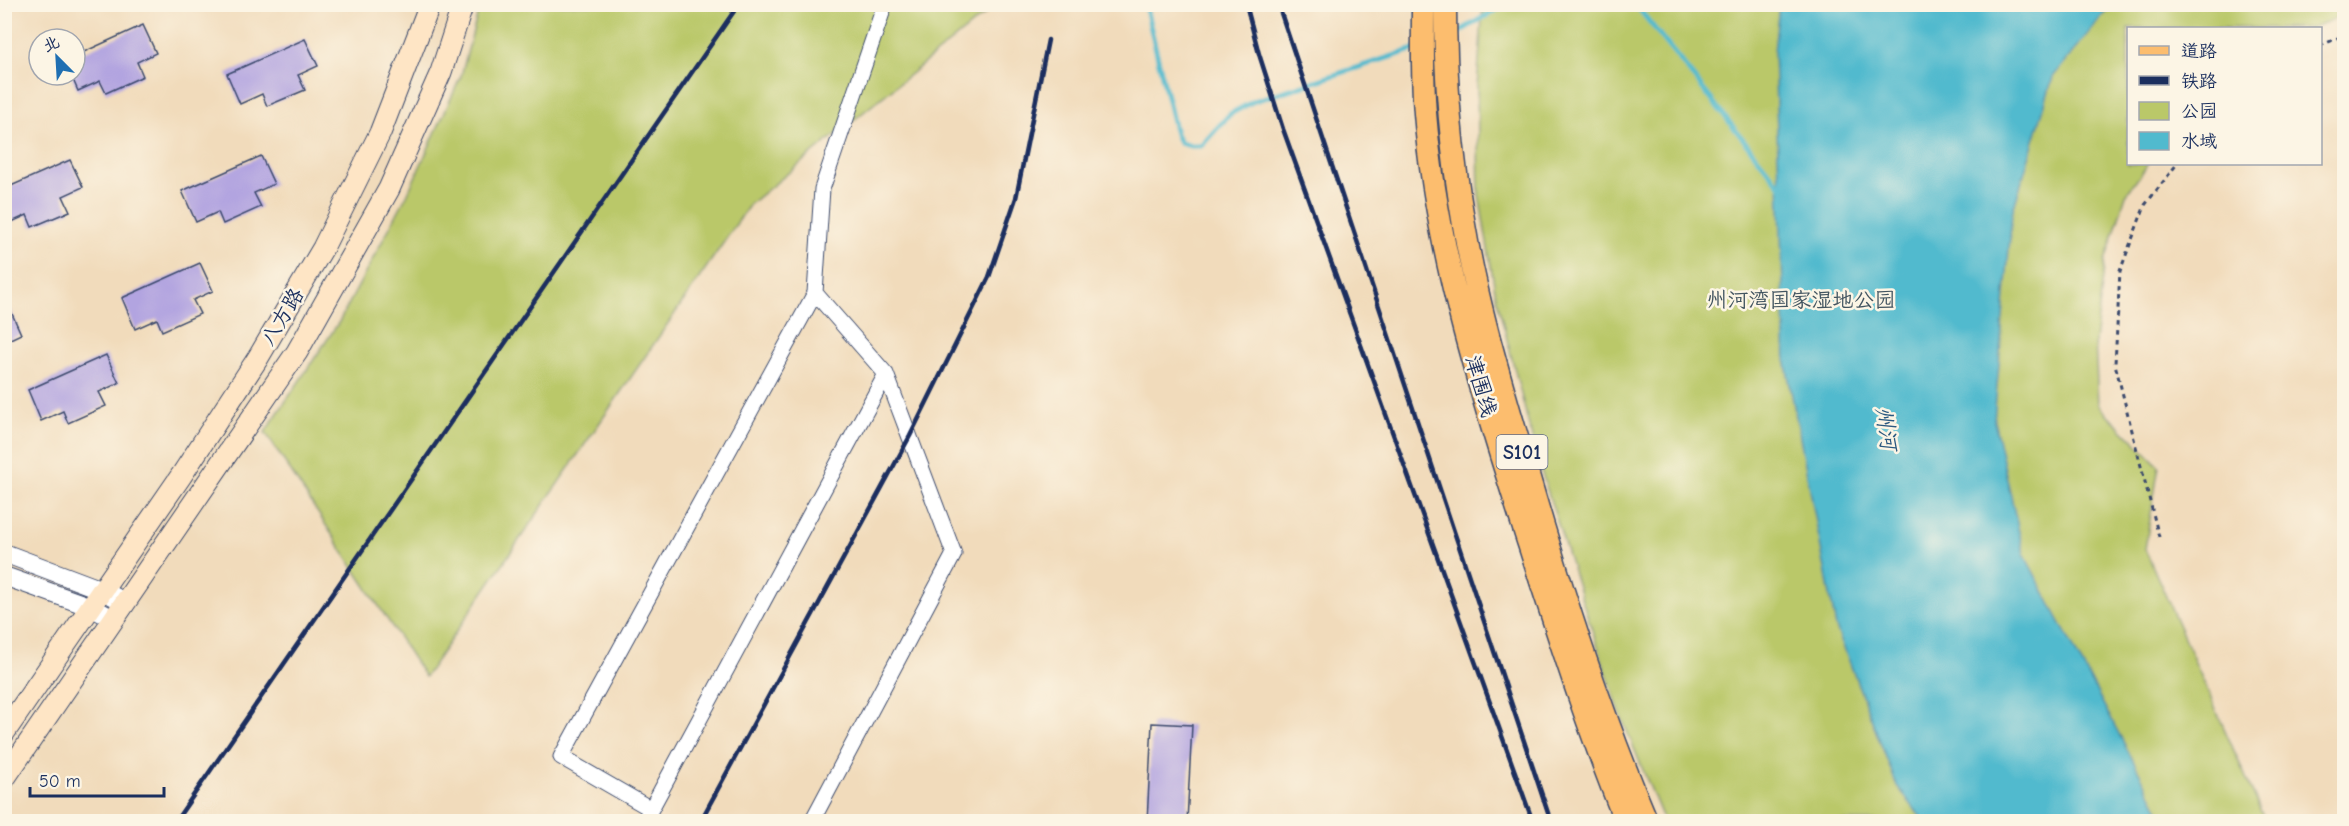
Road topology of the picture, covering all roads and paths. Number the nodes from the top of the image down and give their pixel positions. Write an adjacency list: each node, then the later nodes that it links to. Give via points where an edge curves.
1 (430, 4): 14 (main road, 八方路, via 380,132 322,248 258,358)
2 (462, 4): 15 (main road, 八方路, via 441,72 389,189 343,273 297,352)
3 (885, 4): 9 (street, via 822,189)
4 (1423, 4): 20 (main road, 津围线 / S101, via 1425,114 1449,266 1475,368 1551,612)
5 (1445, 12): 21 (main road, 津围线 / S101, via 1445,69 1464,225 1478,295 1573,620)
6 (2344, 35): 7 (path)
7 (2322, 45)
8 (2176, 165): 11 (path, via 2145,205 2120,271 2115,364)
9 (815, 293): 10 (street); 18 (street, via 561,757)
10 (886, 374): 18 (street); 19 (street, via 954,555)
11 (2159, 537)
12 (4, 553): 14 (street)
13 (4, 576): 14 (street)
14 (97, 598): 15 (street); 16 (main road, 八方路)
15 (118, 611): 17 (main road, 八方路)
16 (4, 733)
17 (4, 779)
18 (647, 815)
19 (812, 820)
20 (1626, 822)
21 (1647, 822)

